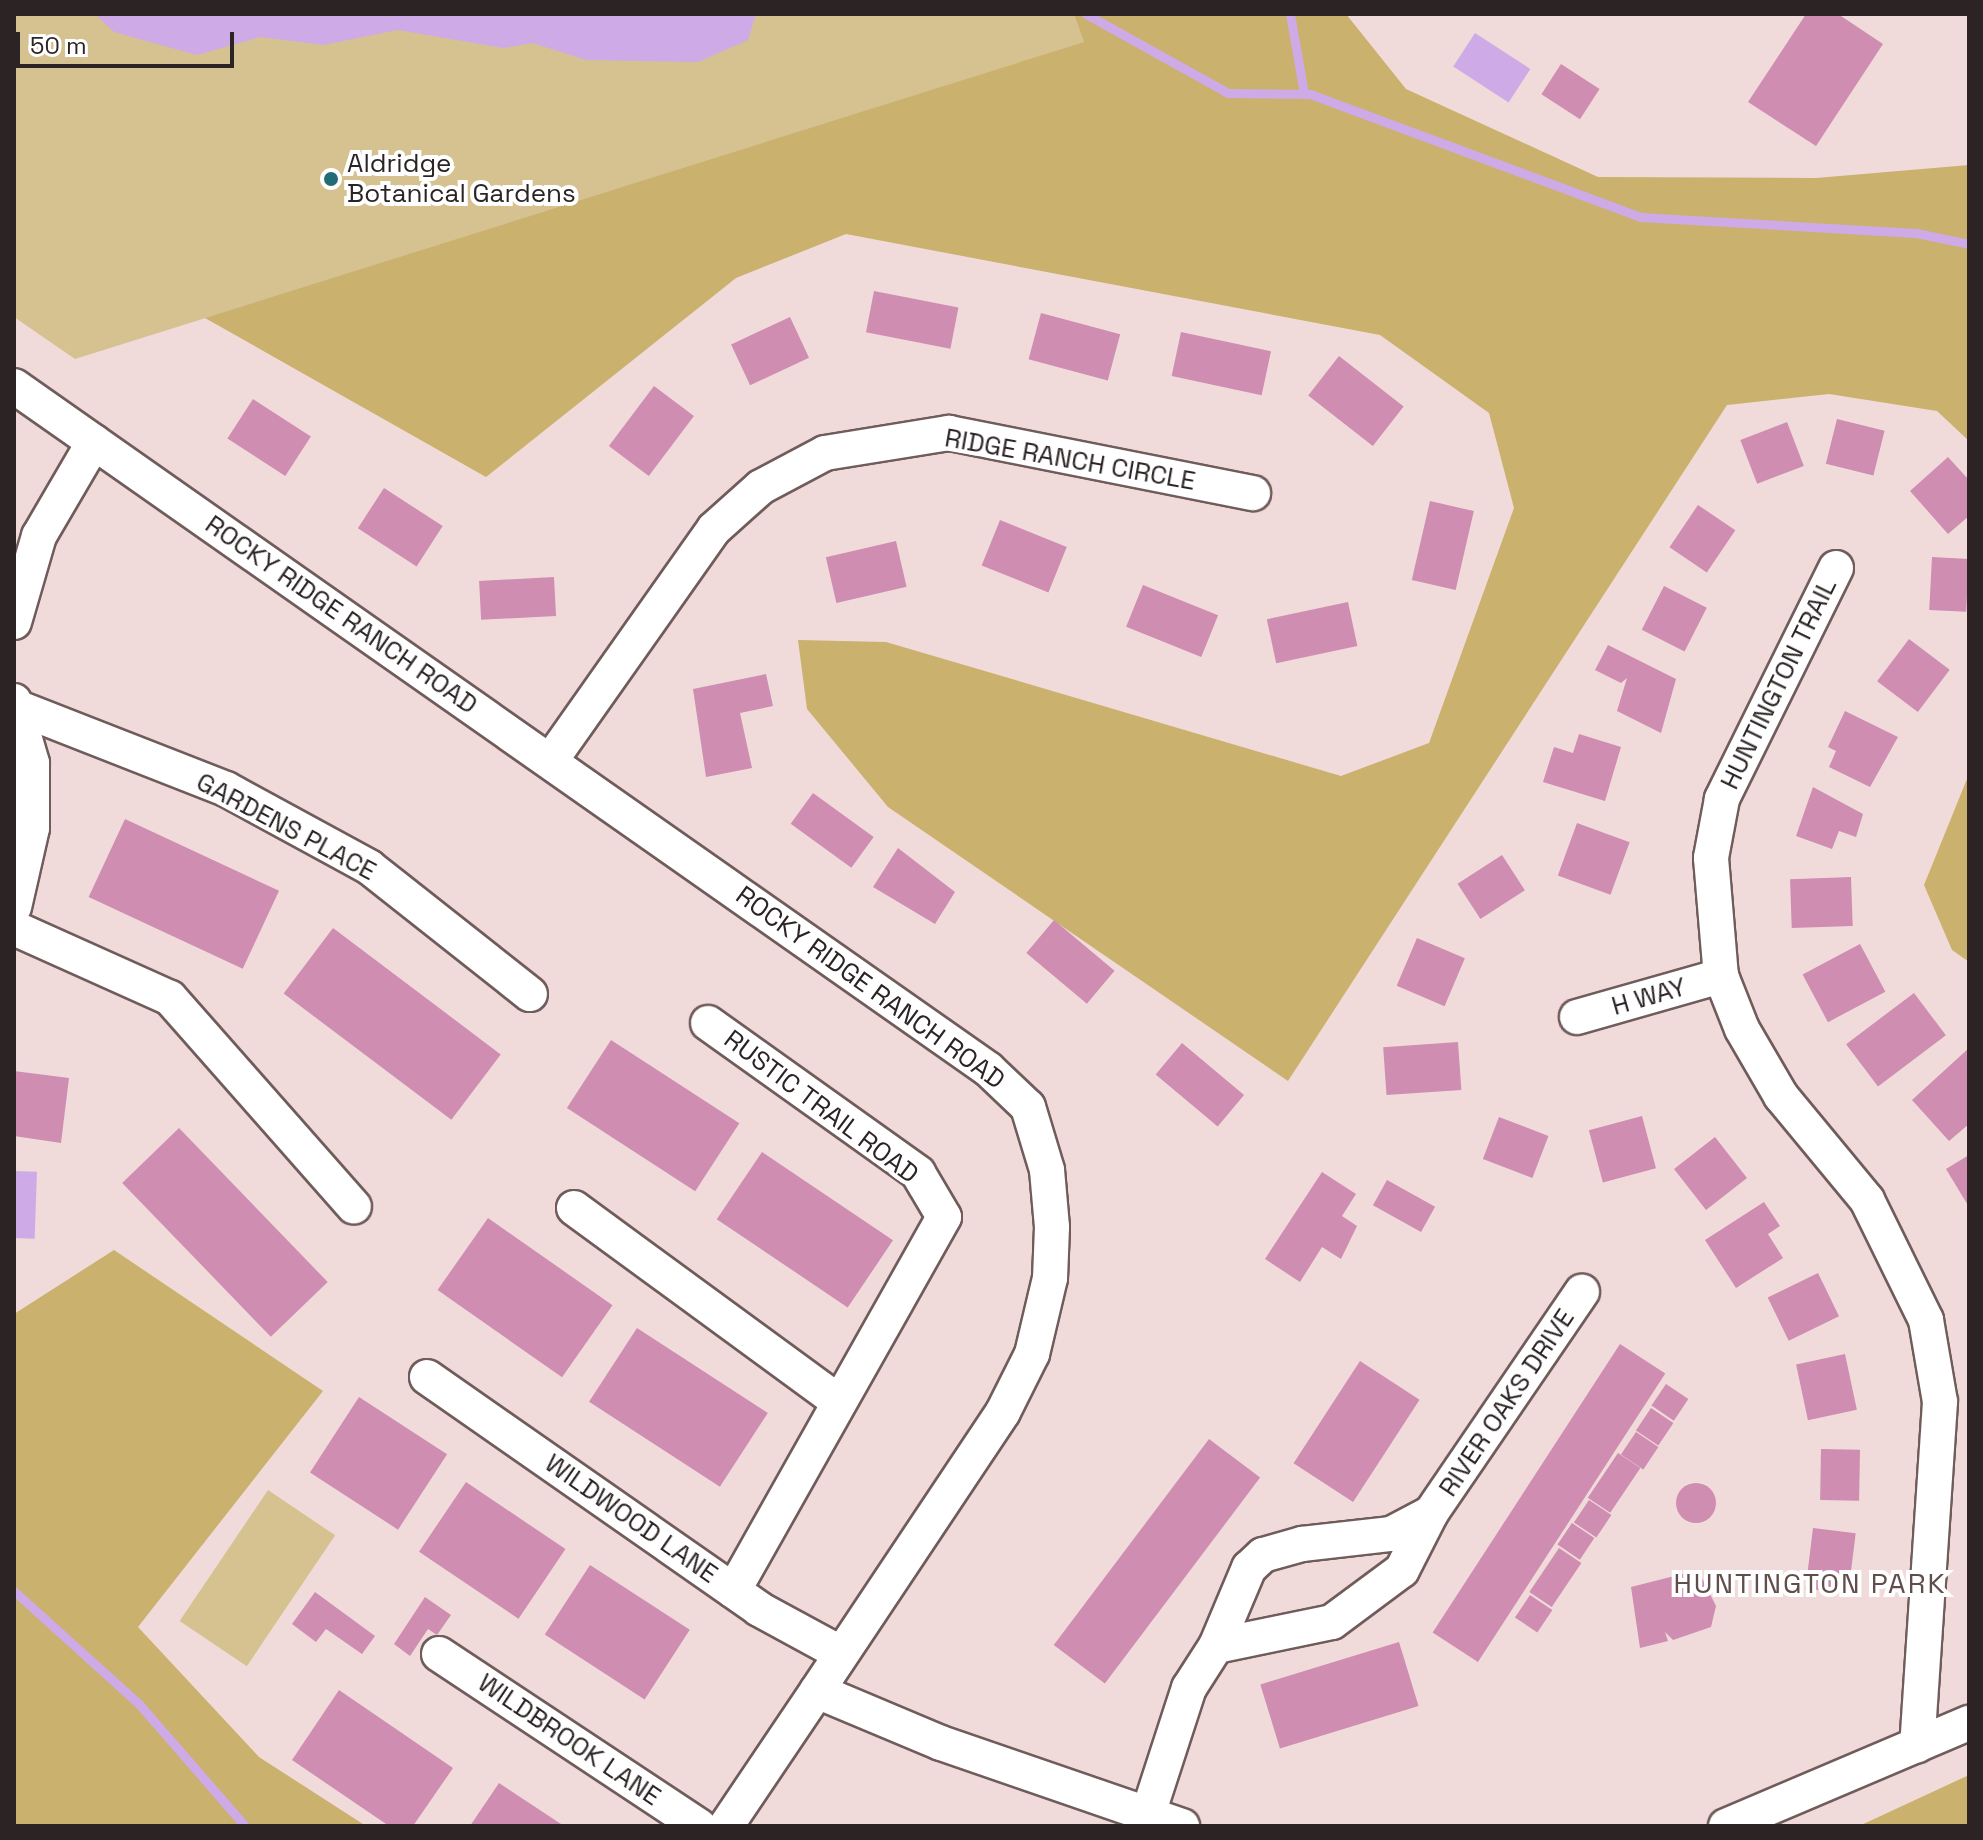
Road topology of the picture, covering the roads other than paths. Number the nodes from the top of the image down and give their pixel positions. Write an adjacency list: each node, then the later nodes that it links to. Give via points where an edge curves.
1 (14, 386): 2 (street, ROCKY RIDGE RANCH ROAD)
2 (94, 442): 5 (street, via 39,536); 7 (street, ROCKY RIDGE RANCH ROAD)
3 (1253, 493): 7 (street, RIDGE RANCH CIRCLE, via 949,433 825,453 761,487 714,529)
4 (1836, 568): 10 (street, HUNTINGTON TRAIL, via 1722,799 1711,858)
5 (14, 622)
6 (14, 704): 8 (street, GARDENS PLACE, via 32,763 32,828); 11 (street, GARDENS PLACE, via 226,789 369,867)
7 (551, 760): 22 (street, ROCKY RIDGE RANCH ROAD, via 988,1069 1028,1107 1047,1170 1052,1227 1050,1278 1032,1354 1003,1412)
8 (14, 907)
9 (14, 928): 14 (street, via 170,998)
10 (1721, 976): 12 (street, H WAY); 26 (street, HUNTINGTON TRAIL, via 1781,1096 1889,1237 1926,1320 1940,1402)
11 (530, 994)
12 (1577, 1017)
13 (708, 1023): 18 (street, RUSTIC TRAIL ROAD, via 918,1173 944,1217)
14 (354, 1207)
15 (574, 1208): 18 (street)
16 (1582, 1292): 19 (street, RIVER OAKS DRIVE)
17 (427, 1377): 20 (street, WILDWOOD LANE)
18 (839, 1402): 20 (street, RUSTIC TRAIL ROAD)
19 (1431, 1513): 21 (street, RIVER OAKS DRIVE, via 1402,1570 1372,1598 1332,1622); 21 (street, RIVER OAKS DRIVE, via 1391,1534 1263,1555 1249,1568)
20 (733, 1591): 22 (street, WILDWOOD LANE)
21 (1216, 1646): 27 (street, RIVER OAKS DRIVE, via 1189,1688)
22 (840, 1653): 24 (street, ROCKY RIDGE RANCH ROAD)
23 (439, 1654): 28 (street, WILDBROOK LANE)
24 (817, 1691): 27 (street, via 941,1743); 29 (street, ROCKY RIDGE RANCH ROAD)
25 (1969, 1723): 26 (street)
26 (1917, 1745): 31 (street)
27 (1148, 1814): 30 (street)
28 (699, 1826)
29 (726, 1826)
30 (1182, 1826)
31 (1726, 1826)

